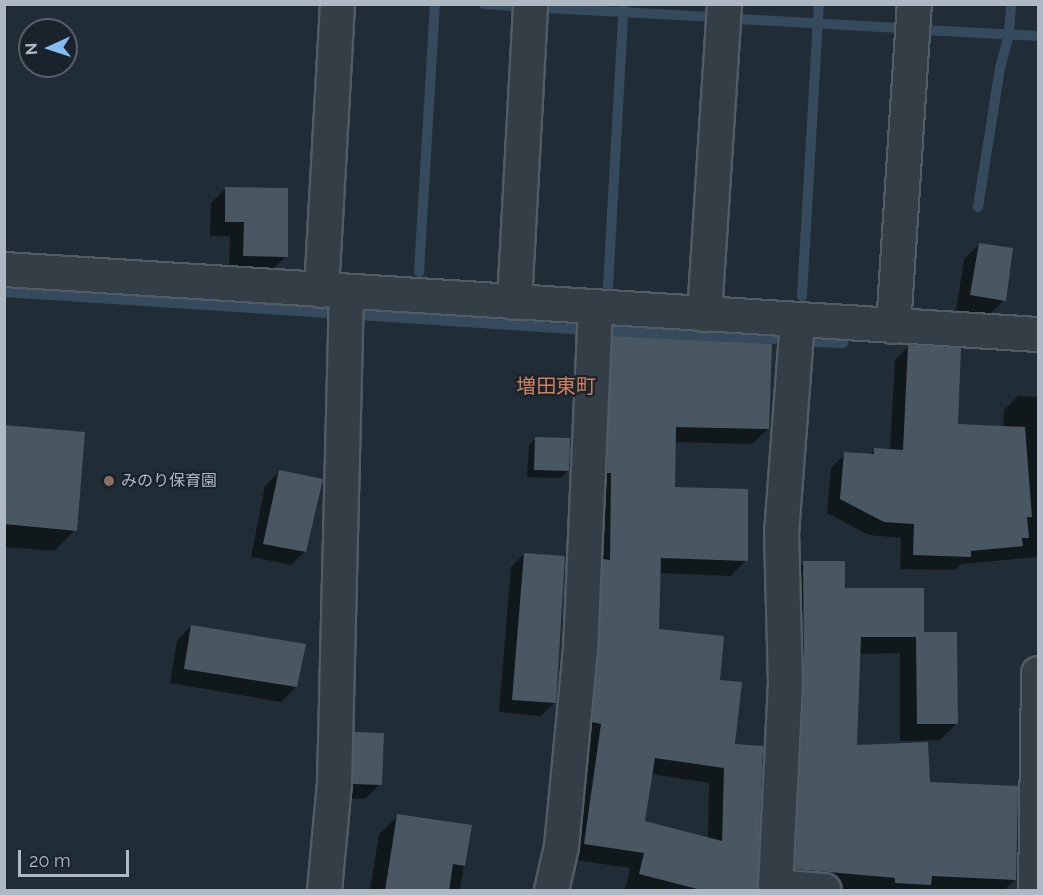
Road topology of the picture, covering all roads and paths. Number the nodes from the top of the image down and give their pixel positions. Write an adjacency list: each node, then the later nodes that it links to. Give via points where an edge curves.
1 (337, 4): 6 (street)
2 (530, 4): 7 (street)
3 (724, 4): 9 (street)
4 (914, 4): 11 (street)
5 (4, 269): 6 (street)
6 (333, 290): 7 (street); 14 (street, via 334,782)
7 (514, 302): 8 (street)
8 (595, 307): 9 (street); 15 (street, via 580,650 561,846)
9 (704, 314): 10 (street)
10 (797, 320): 11 (street); 16 (street, via 782,531 785,681 776,886)
11 (893, 326): 12 (street)
12 (1038, 334)
13 (1038, 688): 17 (street)
14 (324, 891)
15 (551, 891)
16 (825, 891)
17 (1035, 891)

